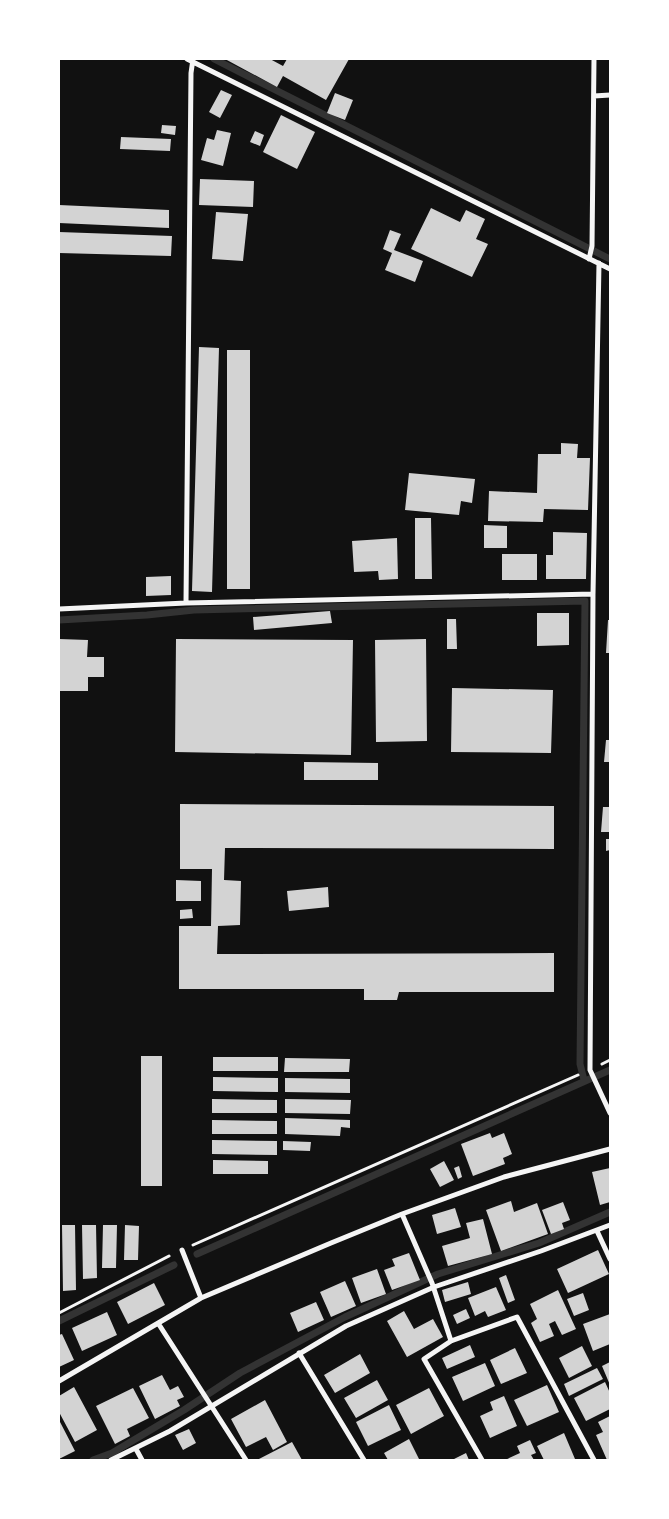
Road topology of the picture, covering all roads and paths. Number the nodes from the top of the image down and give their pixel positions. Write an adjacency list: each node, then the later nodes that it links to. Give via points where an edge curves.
1 (187, 59): 3 (street)
2 (594, 59): 5 (street)
3 (193, 60): 6 (street); 10 (street)
4 (610, 95): 5 (street)
5 (594, 96): 6 (street)
6 (590, 256): 7 (street)
7 (599, 263): 8 (street); 9 (street)
8 (610, 269)
9 (593, 594): 10 (street); 13 (street, via 590,1070)
10 (186, 602): 11 (street)
11 (59, 609)
12 (579, 1074): 18 (path)
13 (610, 1113)
14 (610, 1149): 15 (street, via 504,1178)
15 (402, 1214): 20 (street); 21 (street)
16 (610, 1225): 17 (street)
17 (596, 1231): 19 (street); 20 (street)
18 (182, 1250): 21 (street); 22 (path)
19 (610, 1259)
20 (433, 1285): 24 (street); 25 (street, via 346,1326)
21 (201, 1298): 23 (street)
22 (59, 1313)
23 (158, 1323): 26 (street); 27 (street)
24 (451, 1341): 33 (street, via 424,1359); 34 (street, via 517,1317)
25 (299, 1353): 27 (street); 32 (street)
26 (59, 1381)
27 (210, 1404): 28 (street); 31 (street)
28 (136, 1449): 29 (street); 30 (street)
29 (111, 1460)
30 (142, 1460)
31 (246, 1460)
32 (364, 1460)
33 (482, 1460)
34 (594, 1460)

